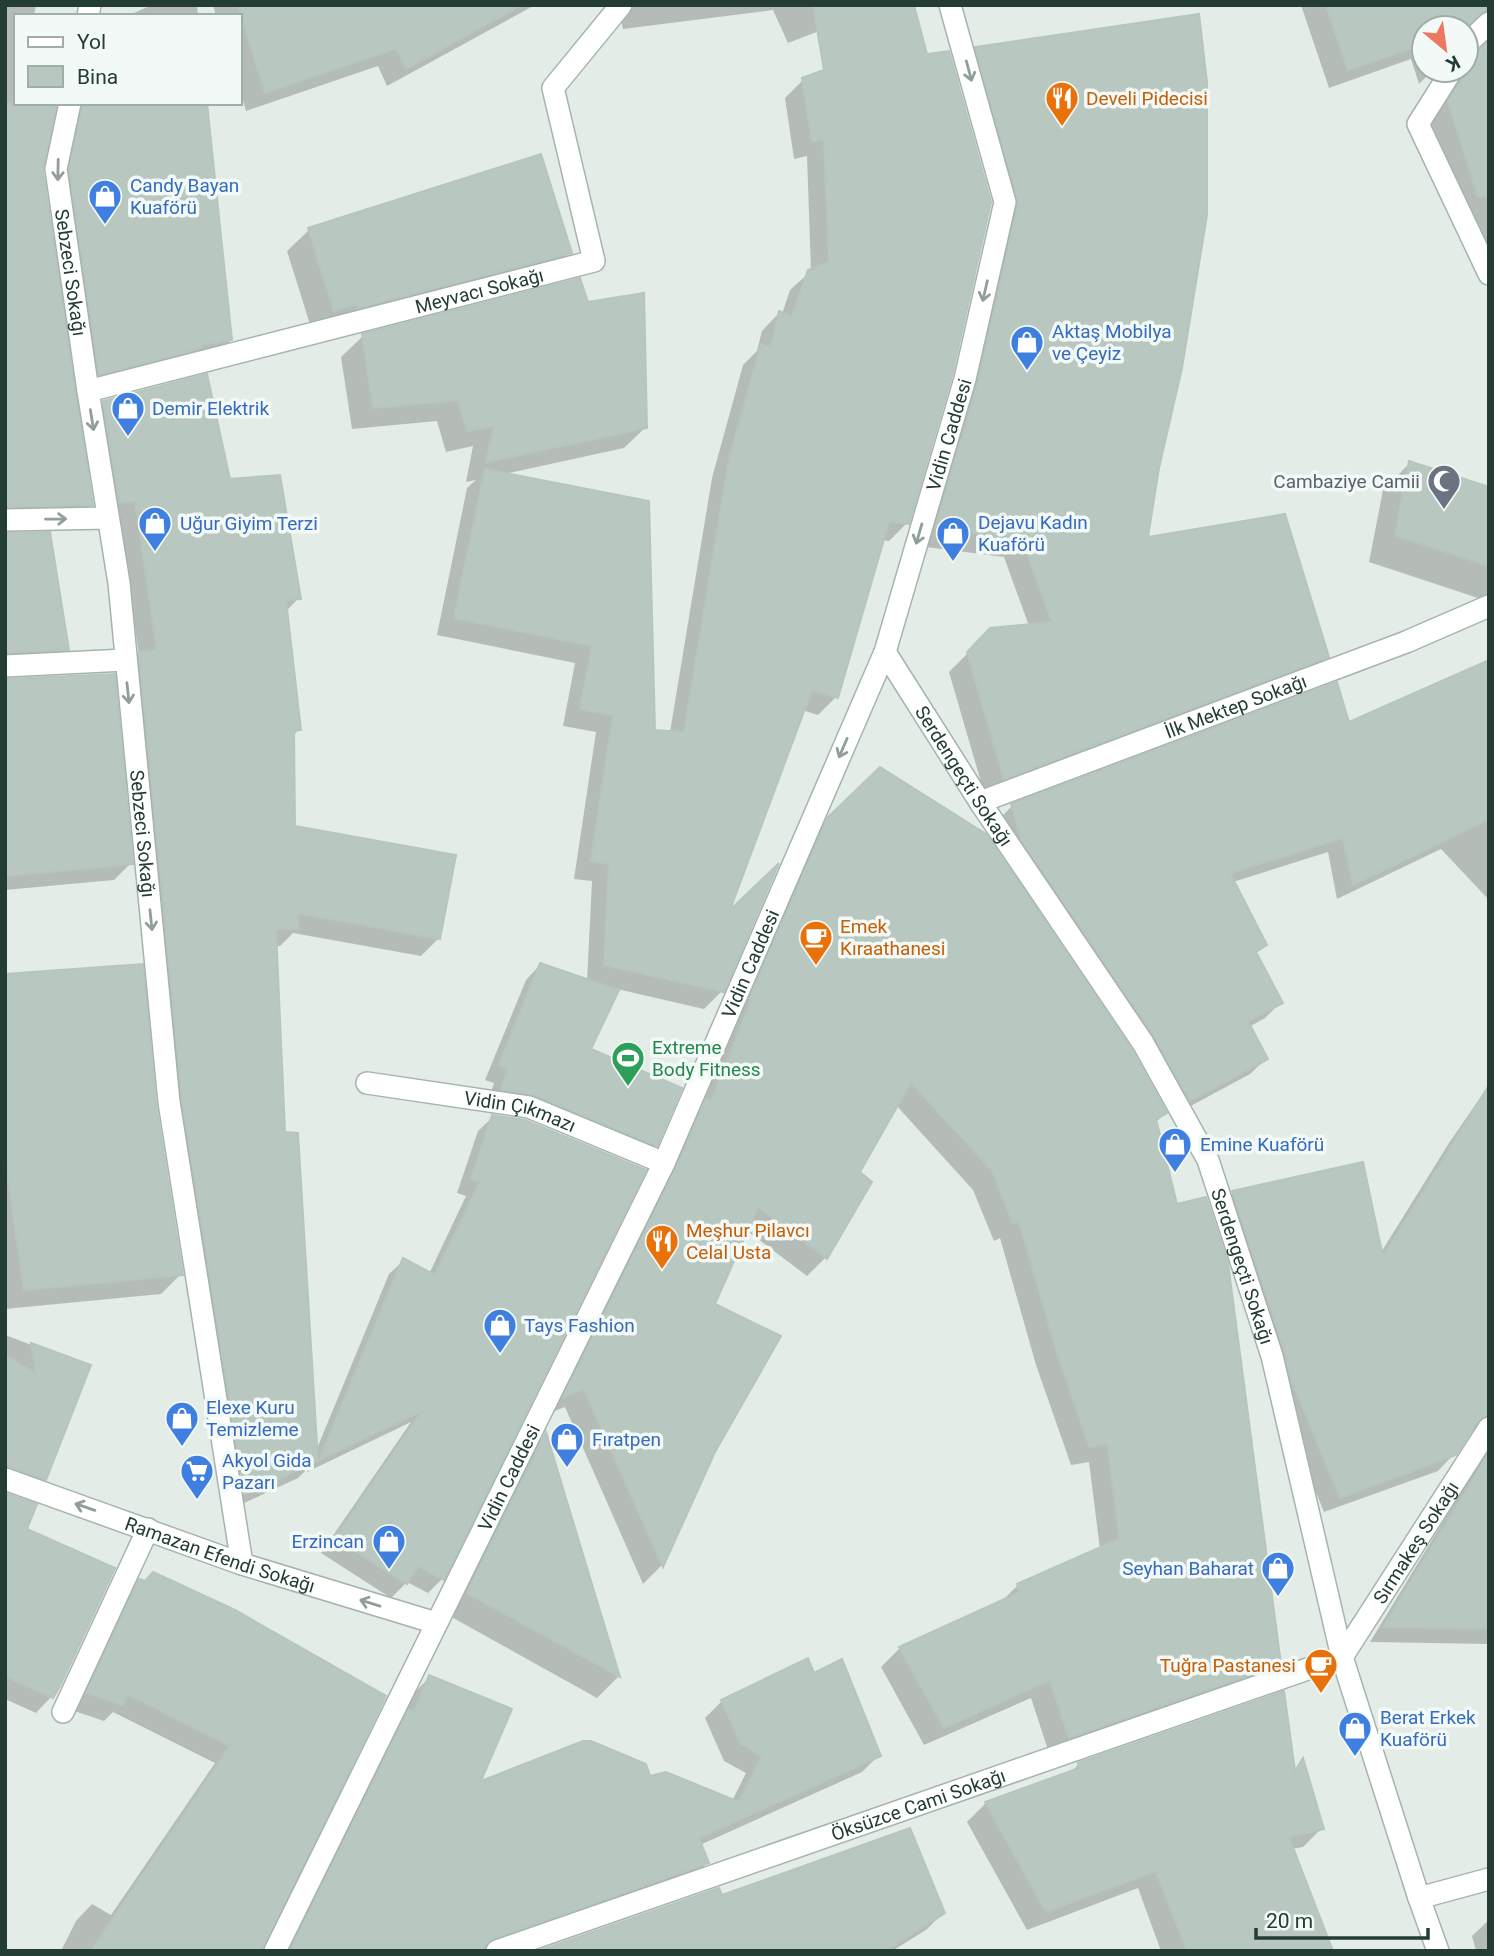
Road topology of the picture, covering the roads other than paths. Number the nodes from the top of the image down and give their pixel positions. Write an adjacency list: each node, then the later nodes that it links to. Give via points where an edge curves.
1 (621, 5): 6 (street, Meyvacı Sokağı, via 553,88 594,261)
2 (950, 5): 10 (street, Vidin Caddesi, one-way to 10, via 1005,202 964,379)
3 (1443, 84): 5 (street, via 1418,124)
4 (70, 105): 6 (street, Sebzeci Sokağı, one-way to 6, via 56,169)
5 (1489, 274)
6 (88, 391): 7 (street, Sebzeci Sokağı, one-way to 7)
7 (108, 518): 8 (street, one-way to 7); 11 (street, Sebzeci Sokağı)
8 (5, 520)
9 (1489, 606): 13 (street, İlk Mektep Sokağı, via 1406,642)
10 (885, 652): 13 (street, Serdengeçti Sokağı); 15 (street, Vidin Caddesi, one-way to 15)
11 (125, 660): 12 (street); 19 (street, Sebzeci Sokağı, one-way to 19, via 169,1102)
12 (5, 666)
13 (980, 802): 21 (street, Serdengeçti Sokağı, via 1143,1043 1208,1160 1272,1356)
14 (367, 1083): 15 (street, Vidin Çıkmazı, via 529,1107)
15 (664, 1163): 20 (street, Vidin Caddesi)
16 (1489, 1429): 21 (street, Sırmakeş Sokağı)
17 (5, 1479): 18 (street, Ramazan Efendi Sokağı, one-way to 17)
18 (148, 1529): 19 (street, Ramazan Efendi Sokağı); 22 (street)
19 (242, 1564): 20 (street, Ramazan Efendi Sokağı, one-way to 19)
20 (436, 1623): 25 (street, Vidin Caddesi)
21 (1342, 1657): 24 (street, Serdengeçti Sokağı); 26 (street, Öksüzce Cami Sokağı)
22 (63, 1712)
23 (1489, 1879): 24 (street)
24 (1419, 1898): 27 (street, Serdengeçti Sokağı)
25 (275, 1951)
26 (497, 1951)
27 (1438, 1951)

